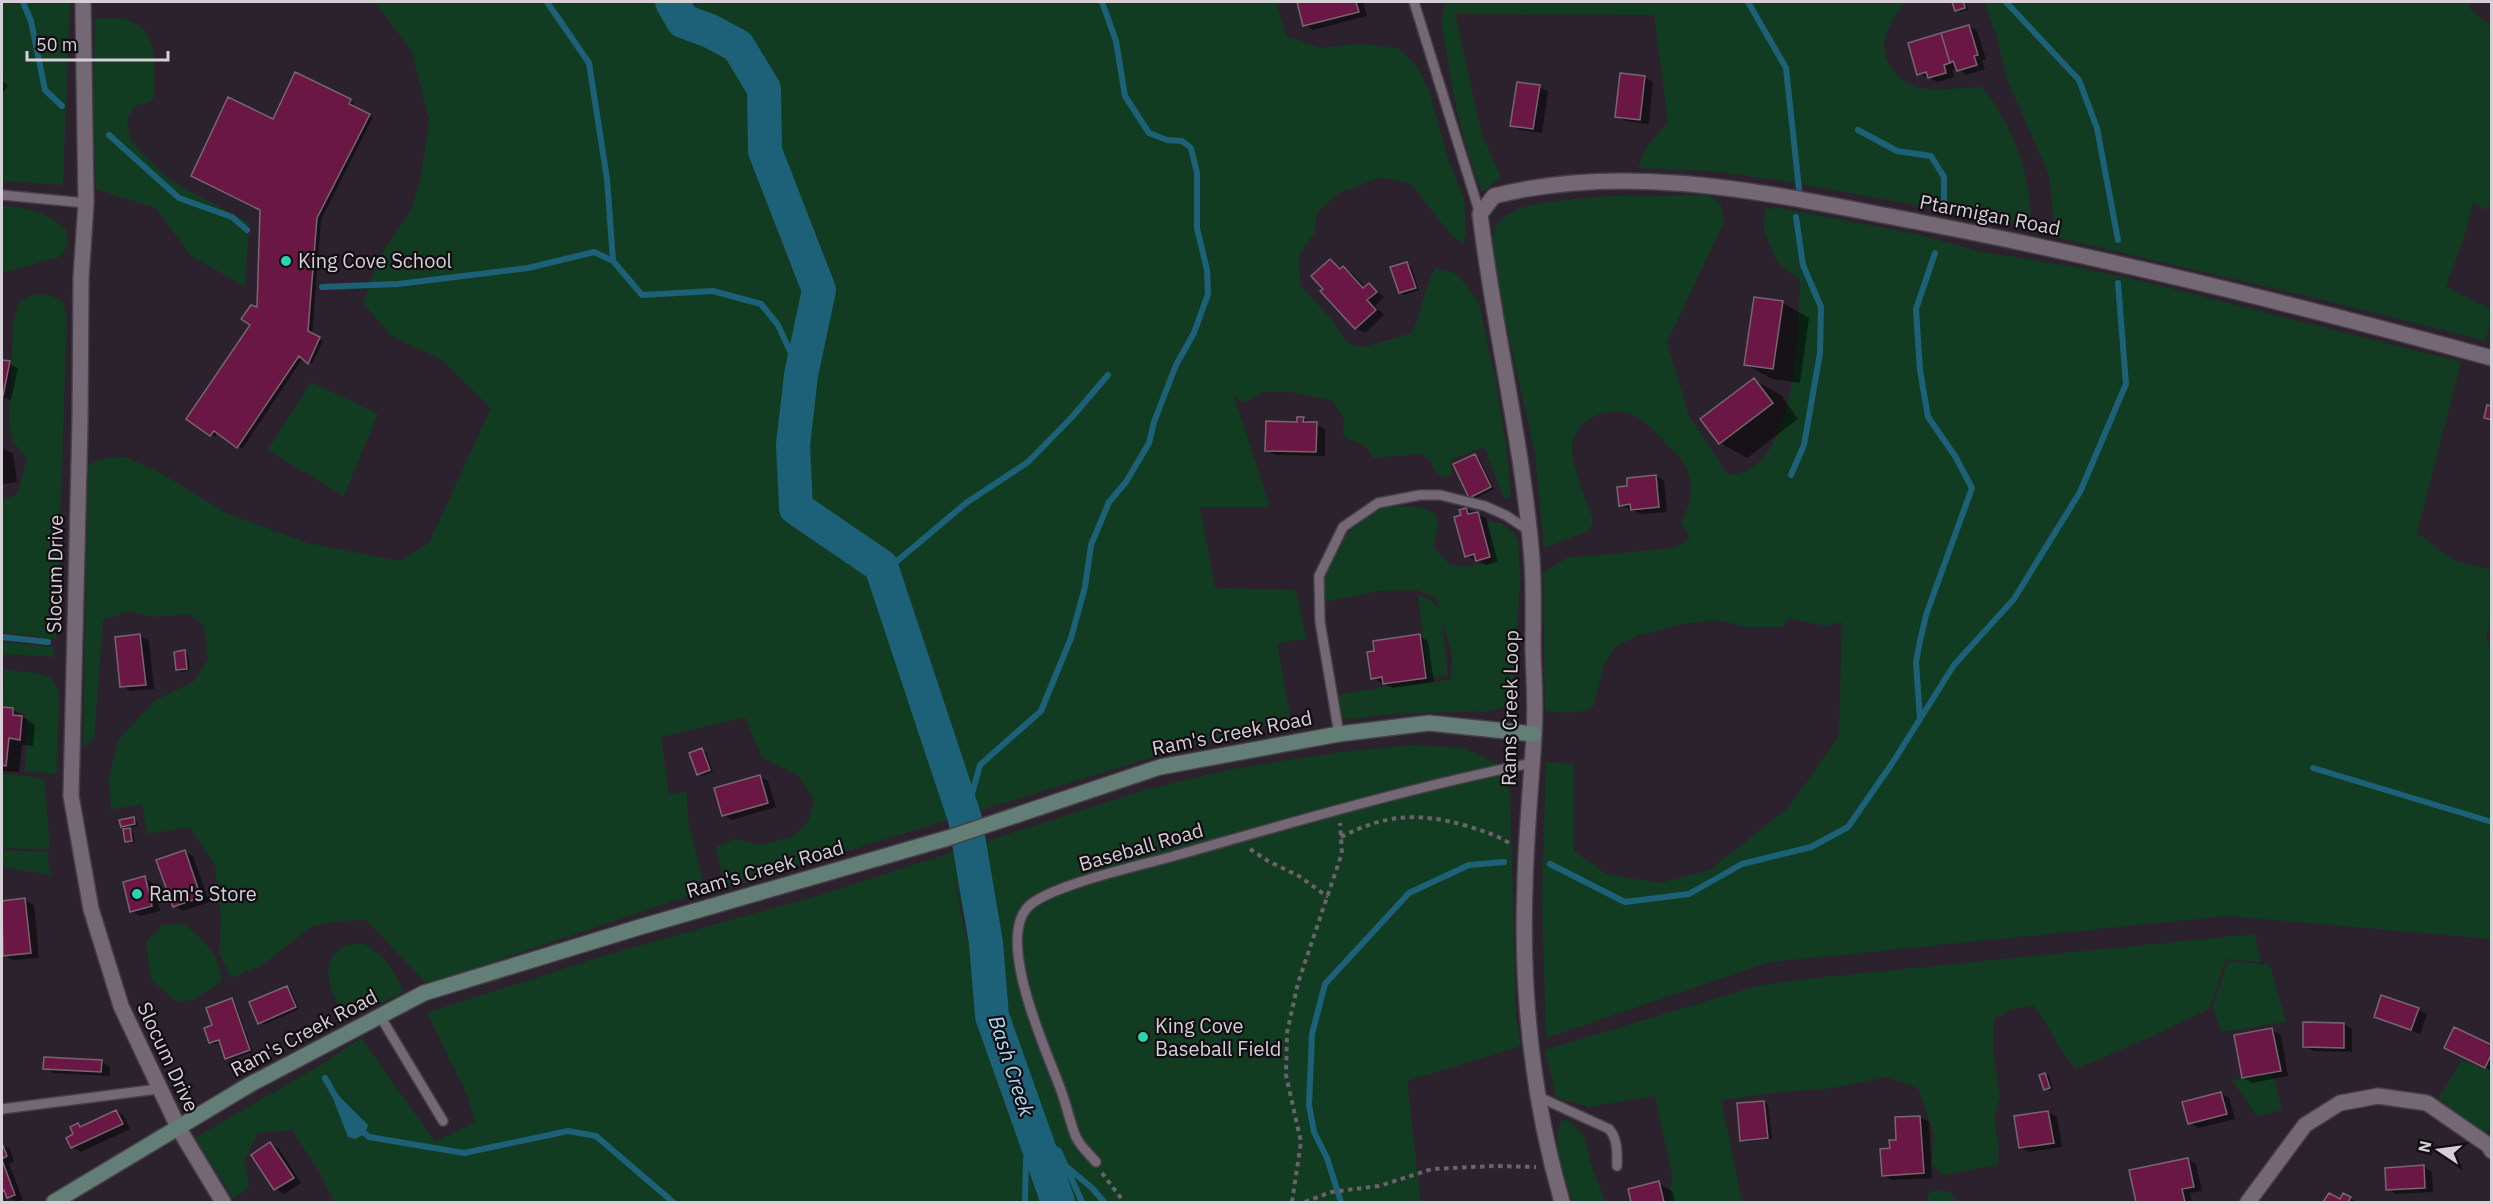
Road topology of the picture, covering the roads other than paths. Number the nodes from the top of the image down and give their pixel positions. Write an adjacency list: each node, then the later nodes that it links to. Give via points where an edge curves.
1 (83, 2): 4 (street, Slocum Drive)
2 (1414, 2): 5 (lane)
3 (2, 195): 4 (lane)
4 (86, 203): 12 (street, Slocum Drive, via 81,278 71,796 94,920 121,1006)
5 (1480, 214): 6 (street, Ptarmigan Road, via 1494,196 1552,184 1626,180 1747,189 2045,246); 7 (street, Rams Creek Loop, via 1522,463)
6 (2492, 358)
7 (1528, 530): 8 (lane, via 1485,506 1440,495 1378,503 1343,527 1319,576 1320,622); 9 (street, Rams Creek Loop, via 1532,561)
8 (1338, 734): 9 (street, Ram's Creek Road, via 1429,723); 11 (street, Ram's Creek Road, via 1160,767 948,838 424,993)
9 (1534, 734): 10 (street, Rams Creek Loop)
10 (1532, 763): 13 (street, Rams Creek Loop, via 1524,940); 18 (lane, Baseball Road, via 1231,839 1053,892 1027,908 1017,931 1021,972 1034,1020 1077,1139)
11 (380, 1016): 15 (lane); 16 (street, Ram's Creek Road, via 249,1085)
12 (158, 1089): 14 (lane); 16 (street, Slocum Drive)
13 (1539, 1097): 19 (lane, via 1609,1129 1614,1134); 22 (street, Rams Creek Loop)
14 (2, 1109)
15 (443, 1121)
16 (178, 1129): 20 (street, Ram's Creek Road); 21 (street, Slocum Drive)
17 (2492, 1151): 23 (street, via 2427,1104 2378,1096 2340,1103 2305,1125)
18 (1096, 1162)
19 (1617, 1166)
20 (54, 1203)
21 (223, 1203)
22 (1562, 1203)
23 (2248, 1203)

